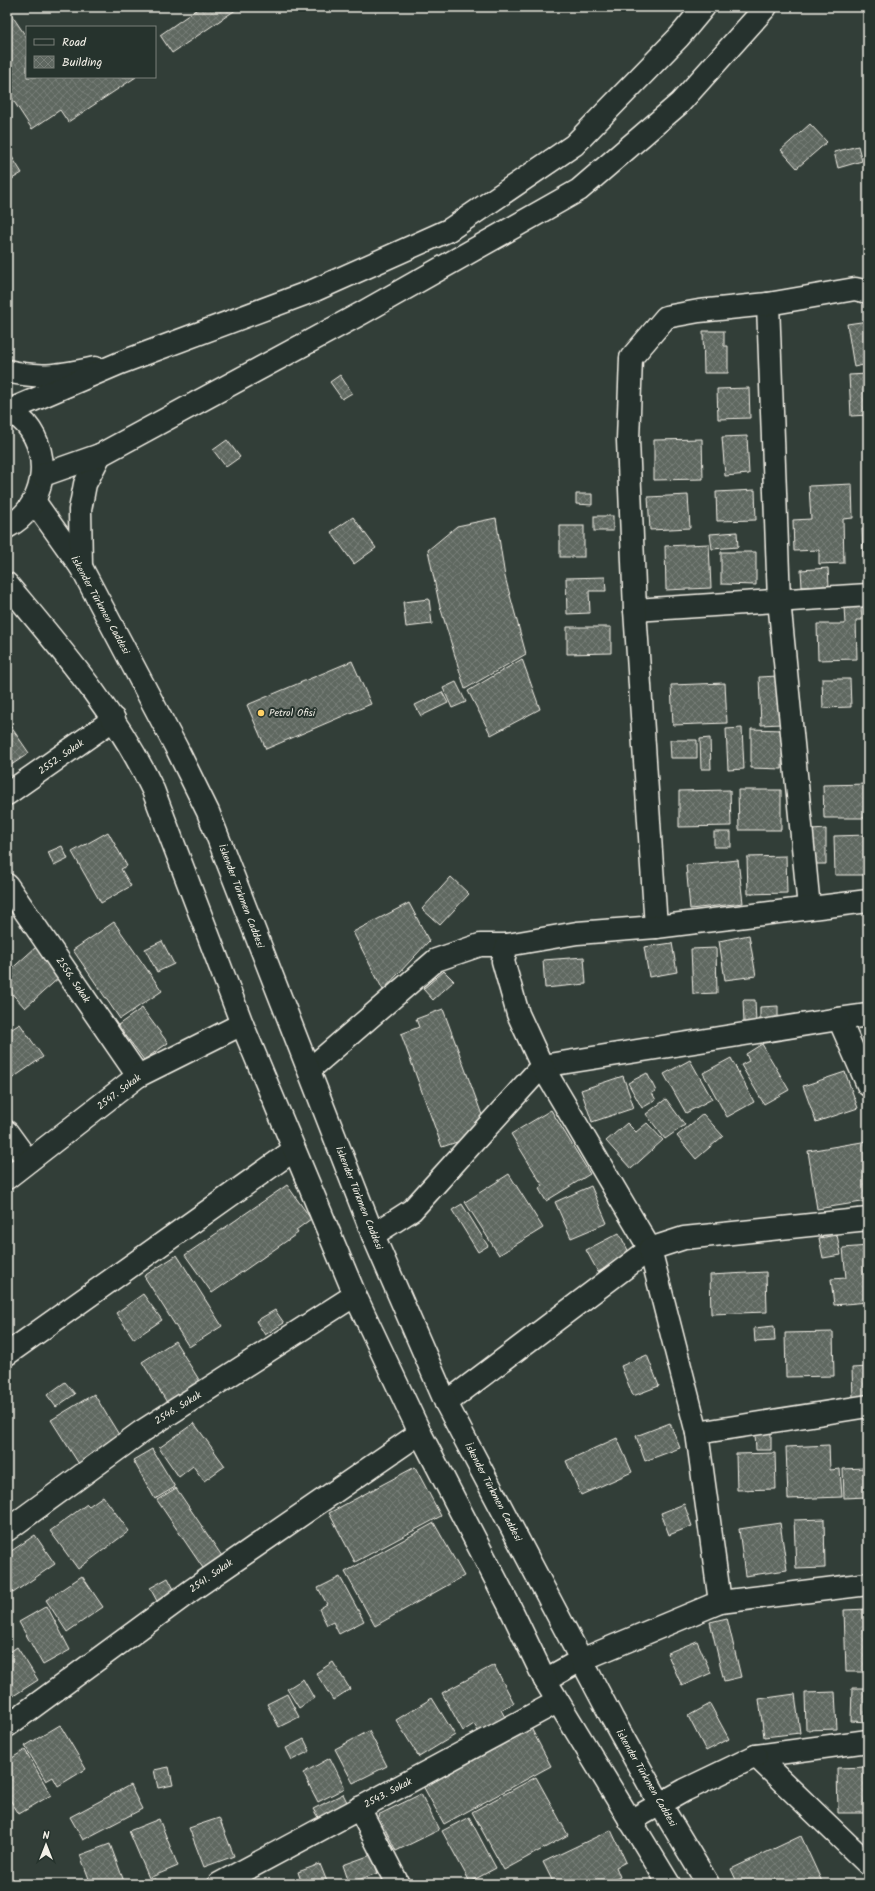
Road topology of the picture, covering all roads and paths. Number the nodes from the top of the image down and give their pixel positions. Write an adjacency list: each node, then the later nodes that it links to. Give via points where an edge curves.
1 (704, 7): 5 (main road, via 679,37 574,145 449,230 315,290)
2 (766, 7): 8 (main road, via 680,103 579,190 362,313)
3 (868, 292): 4 (main road, via 855,289)
4 (768, 304): 16 (main road); 17 (main road, via 666,317 632,358 628,440)
5 (120, 364): 6 (main road, via 53,377 25,376); 7 (main road)
6 (7, 371)
7 (8, 410): 9 (main road, via 32,431 39,445)
8 (100, 454): 9 (main road); 12 (main road, via 85,484 80,510)
9 (42, 475): 10 (main road)
10 (34, 501): 11 (main road, via 25,514); 12 (main road, İskender Türkmen Caddesi)
11 (7, 527)
12 (81, 567): 30 (main road, İskender Türkmen Caddesi, via 208,812)
13 (7, 584): 18 (main road)
14 (868, 595): 16 (main road)
15 (7, 599): 18 (main road)
16 (779, 600): 17 (main road); 23 (main road)
17 (635, 610): 24 (main road)
18 (37, 620): 19 (main road)
19 (114, 719): 20 (main road, 2552. Sokak); 28 (main road, via 138,758 153,790)
20 (7, 794)
21 (7, 885): 31 (main road, 2556. Sokak)
22 (868, 901): 23 (main road)
23 (809, 908): 24 (main road)
24 (656, 928): 25 (main road, via 577,933)
25 (506, 944): 29 (main road, via 503,961 518,1014); 30 (main road, via 480,945 436,960)
26 (868, 1015): 27 (main road)
27 (839, 1019): 29 (main road); 32 (main road)
28 (242, 1024): 31 (main road, 2547. Sokak); 34 (main road)
29 (542, 1066): 38 (main road, via 412,1210); 39 (main road)
30 (309, 1070): 38 (main road, İskender Türkmen Caddesi)
31 (138, 1076): 35 (main road, 2547. Sokak)
32 (868, 1085)
33 (7, 1132): 35 (main road)
34 (294, 1150): 40 (main road); 41 (main road)
35 (28, 1161): 36 (main road, 2547. Sokak)
36 (7, 1178)
37 (868, 1219): 39 (main road, via 684,1238)
38 (374, 1235): 42 (main road, İskender Türkmen Caddesi)
39 (650, 1249): 42 (main road); 45 (main road)
40 (355, 1295): 44 (main road); 46 (main road, 2546. Sokak, via 141,1432)
41 (9, 1349)
42 (446, 1403): 49 (main road, İskender Türkmen Caddesi)
43 (868, 1406): 45 (main road)
44 (420, 1433): 50 (main road, via 506,1598); 52 (main road, 2541. Sokak, via 192,1590)
45 (697, 1433): 48 (main road)
46 (7, 1530)
47 (868, 1584): 48 (main road)
48 (720, 1602): 49 (main road)
49 (582, 1660): 50 (main road); 55 (main road, İskender Türkmen Caddesi)
50 (545, 1680): 51 (main road)
51 (557, 1702): 56 (main road, 2543. Sokak); 57 (main road)
52 (7, 1726)
53 (868, 1741): 54 (main road)
54 (756, 1756): 55 (main road); 58 (main road)
55 (660, 1804): 57 (main road); 62 (main road, İskender Türkmen Caddesi)
56 (359, 1808): 59 (main road, 2543. Sokak); 60 (main road)
57 (630, 1821): 61 (main road)
58 (868, 1864)
59 (219, 1884)
60 (398, 1884)
61 (669, 1884)
62 (708, 1884)

